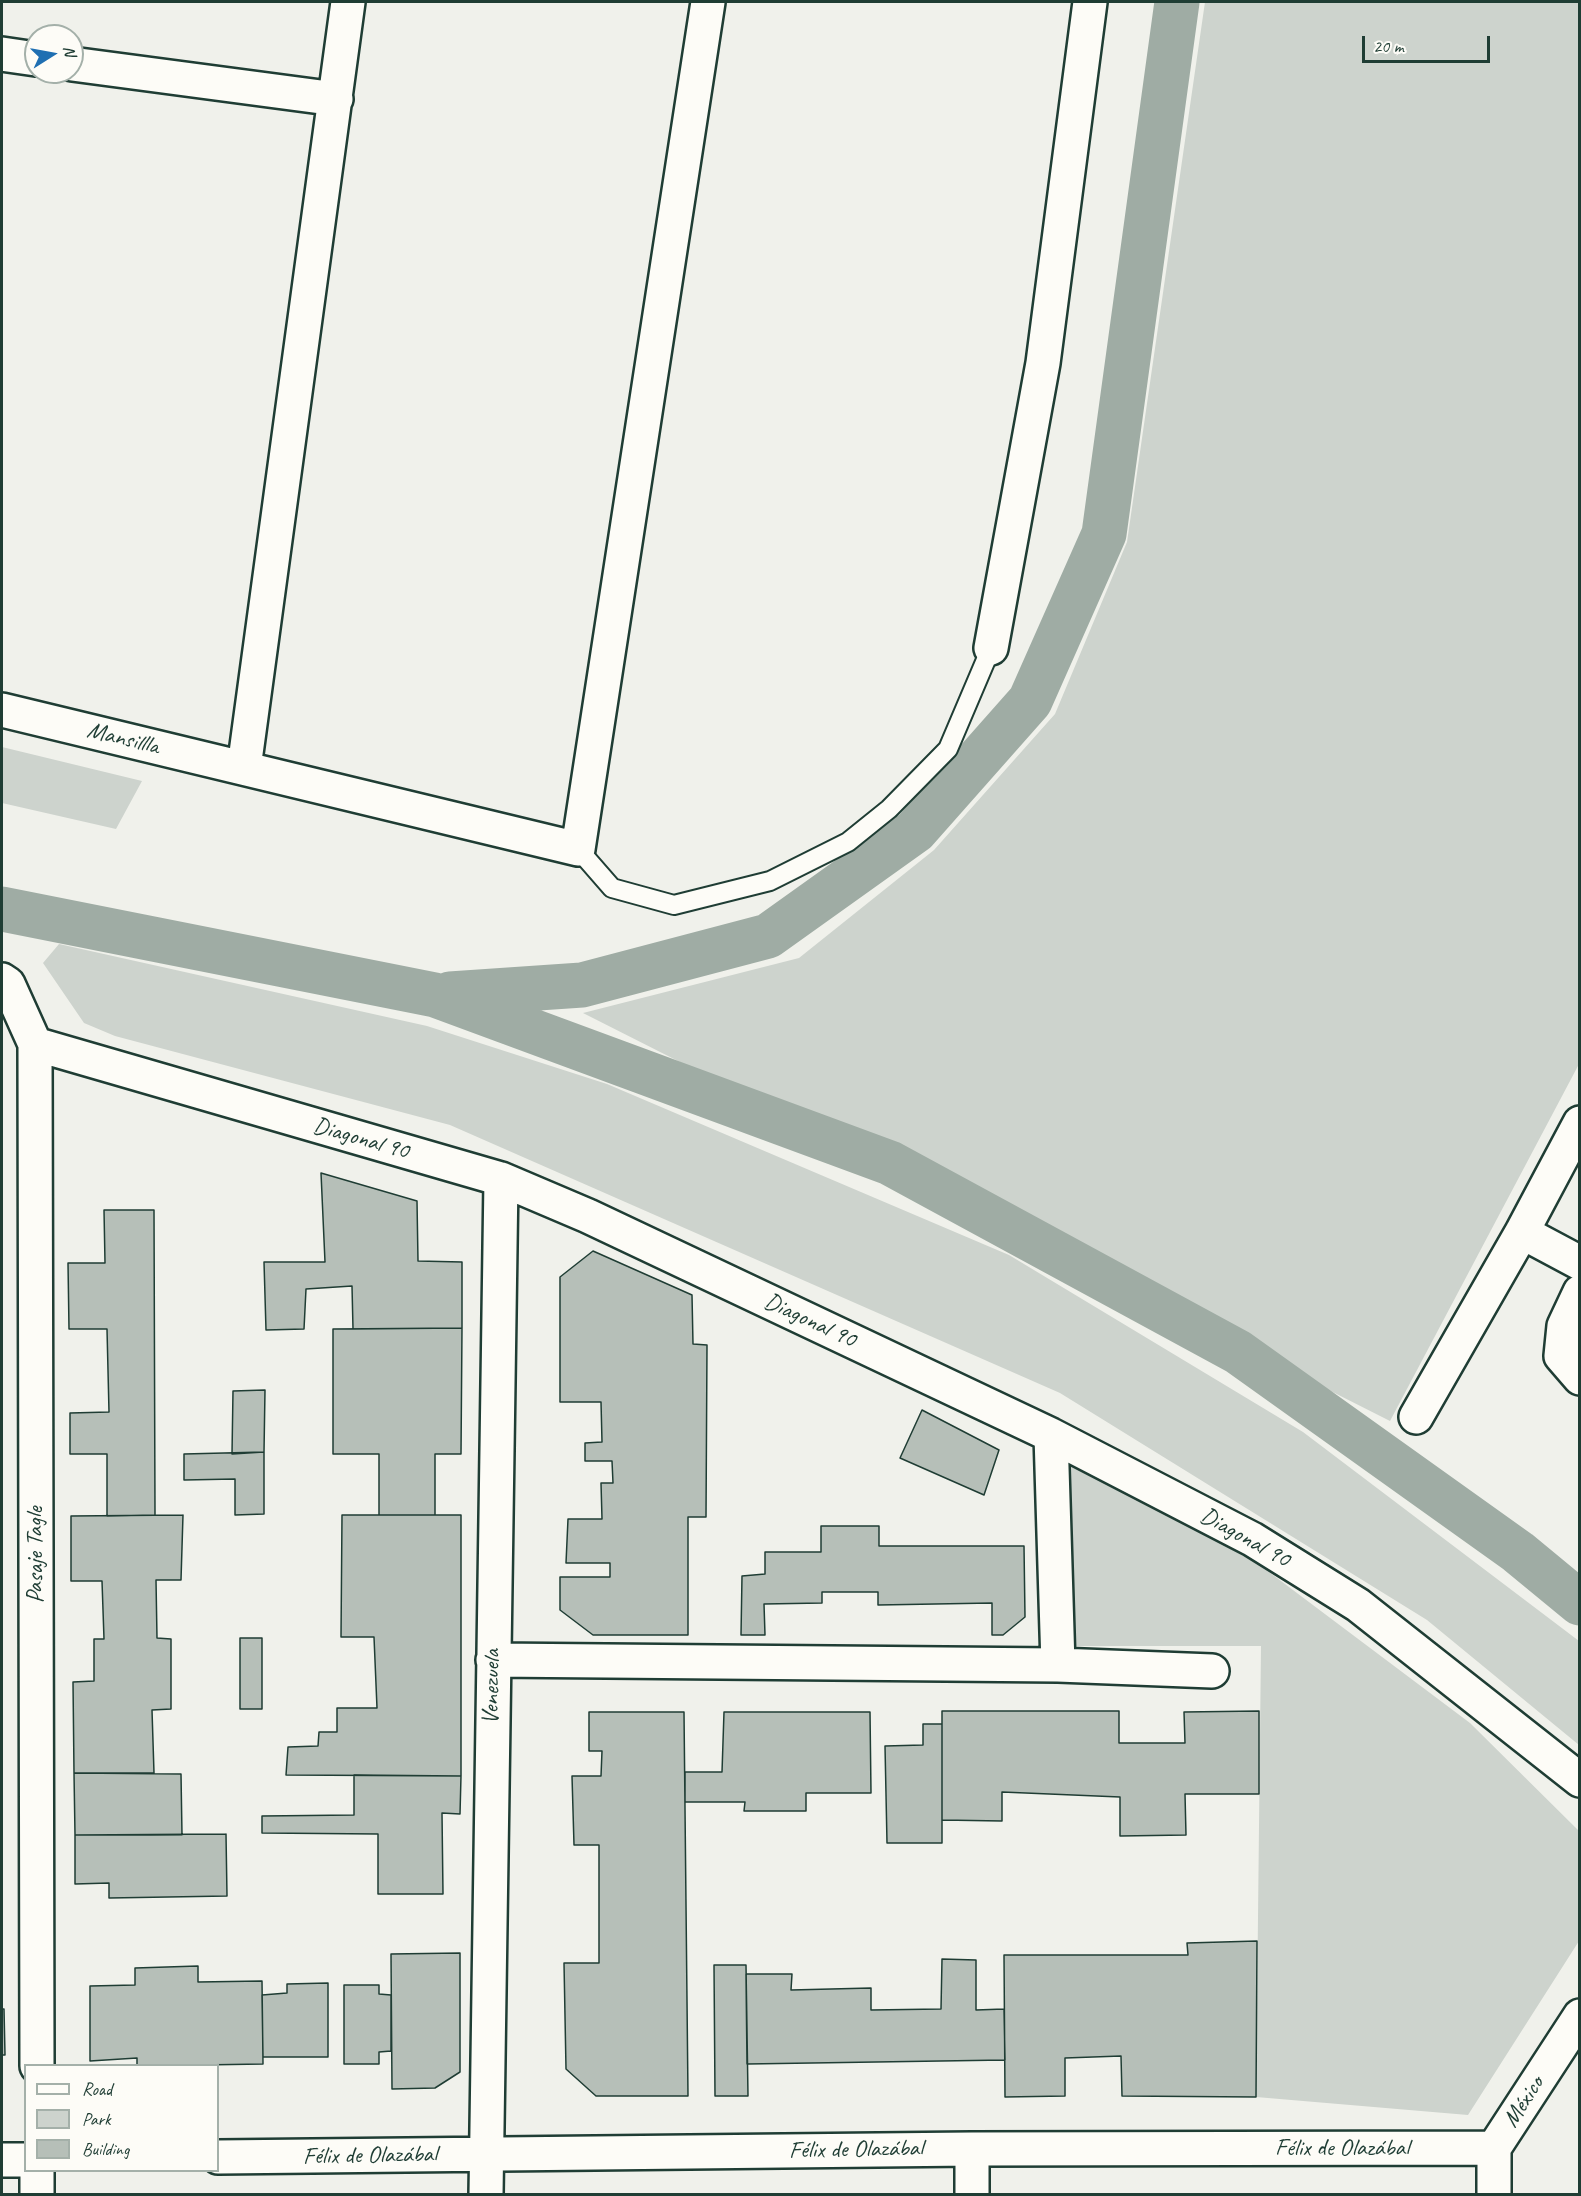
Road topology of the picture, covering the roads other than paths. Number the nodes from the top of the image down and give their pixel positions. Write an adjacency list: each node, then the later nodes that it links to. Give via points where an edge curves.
1 (348, 2): 7 (street)
2 (708, 2): 11 (street)
3 (1090, 2): 8 (street, via 1043,363)
4 (2, 54): 5 (street)
5 (24, 57)
6 (84, 66): 7 (street)
7 (336, 99): 10 (street)
8 (991, 648): 11 (lane, via 948,749 889,809 848,842 770,881 674,905 612,888)
9 (2, 710): 10 (street, Mansillla)
10 (244, 768): 11 (street, Mansillla)
11 (578, 849)
12 (2, 980): 13 (street, via 8,984)
13 (35, 1044): 15 (street, Diagonal 90); 27 (street, Pasaje Tagle)
14 (1580, 1123): 16 (street)
15 (501, 1179): 21 (street, Diagonal 90, via 588,1216); 22 (street, Venezuela)
16 (1522, 1232): 17 (street); 20 (street)
17 (1580, 1263)
18 (1580, 1293): 19 (street, via 1564,1326 1561,1356)
19 (1580, 1378)
20 (1416, 1417)
21 (1051, 1434): 23 (street); 25 (street, Diagonal 90, via 1252,1539 1358,1605)
22 (493, 1660): 23 (street); 30 (street, Venezuela)
23 (1058, 1665): 24 (street)
24 (1212, 1671)
25 (1580, 1780)
26 (1580, 2016): 28 (street, México)
27 (37, 2064)
28 (1494, 2148): 29 (street, Félix de Olazábal); 38 (street, México)
29 (972, 2149): 30 (street, Félix de Olazábal); 37 (street)
30 (486, 2154): 31 (street, Félix de Olazábal); 36 (street, Venezuela)
31 (219, 2157)
32 (2, 2160): 33 (street)
33 (24, 2160)
34 (37, 2172): 35 (street)
35 (37, 2194)
36 (486, 2194)
37 (972, 2194)
38 (1494, 2194)

